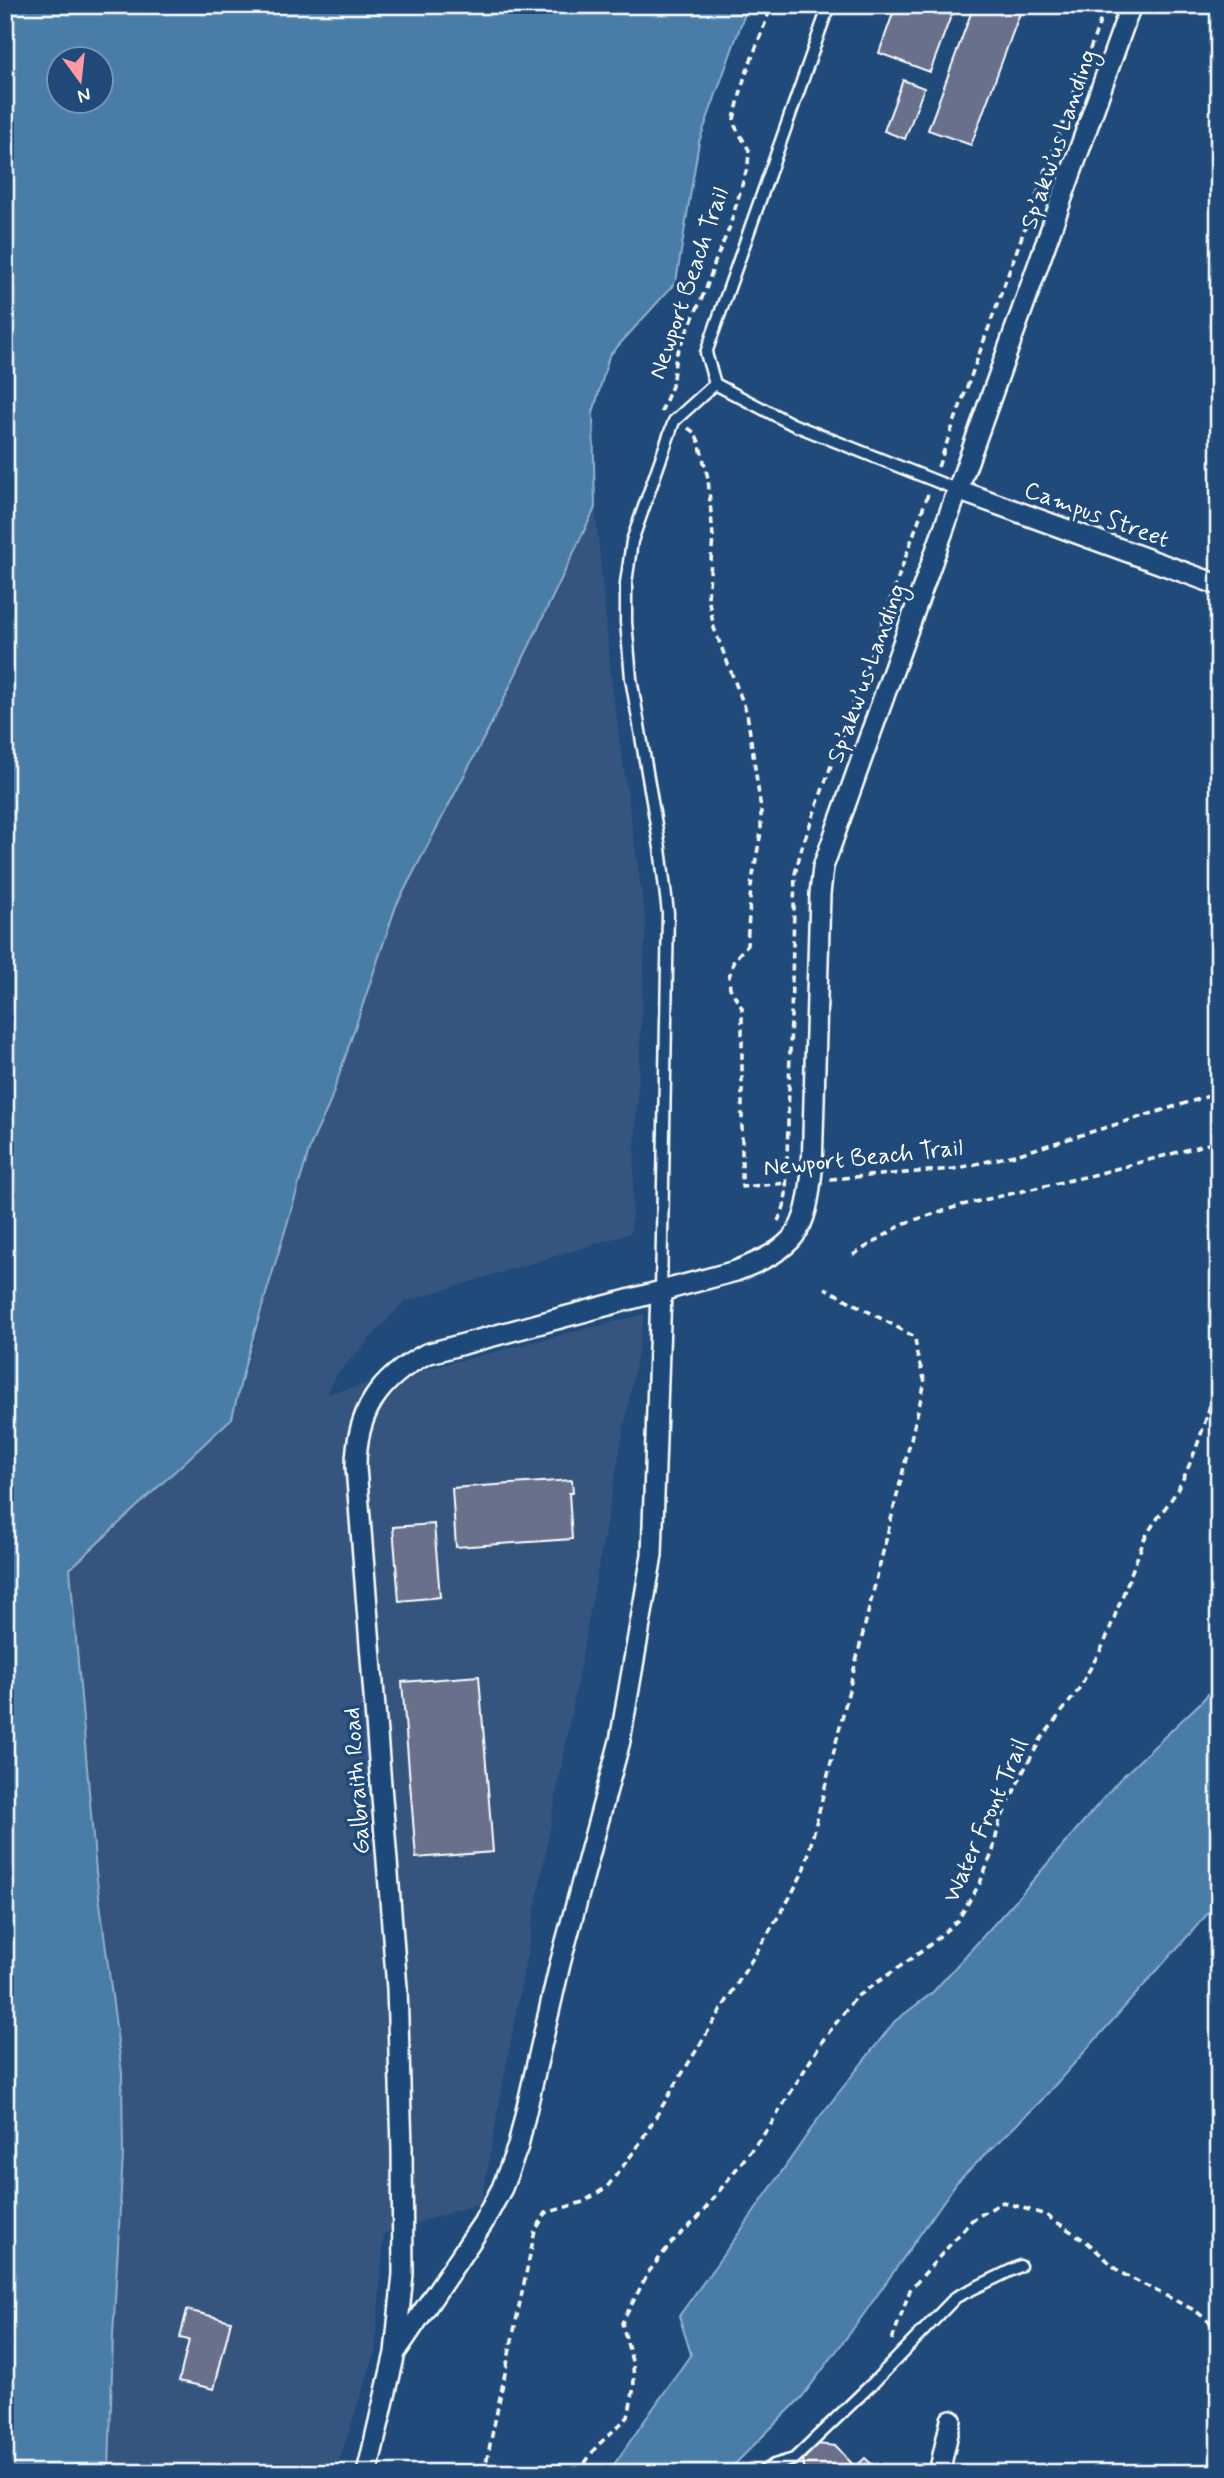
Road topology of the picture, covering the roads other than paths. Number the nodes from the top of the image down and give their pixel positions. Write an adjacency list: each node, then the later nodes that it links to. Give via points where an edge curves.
1 (829, 5): 3 (lane, via 706,353)
2 (1131, 5): 4 (street, Sp’akw’us Landing)
3 (715, 384): 4 (lane, via 792,424); 6 (lane, via 674,421 632,541 625,583 631,678 668,913)
4 (958, 490): 5 (street, Campus Street); 6 (street, Sp’akw’us Landing, via 823,867 814,1143 805,1218 794,1237 775,1254 736,1271)
5 (1219, 585)
6 (661, 1292): 8 (street, via 652,1555 620,1741 560,1964 518,2146 483,2223); 8 (street, Galbraith Road, via 426,1354 378,1391 358,1437 356,1467 400,2046 403,2274)
7 (1020, 2266): 11 (lane, via 956,2297 794,2459)
8 (395, 2353): 10 (street, Galbraith Road)
9 (951, 2420): 12 (street)
10 (367, 2473)
11 (761, 2473)
12 (939, 2473)

